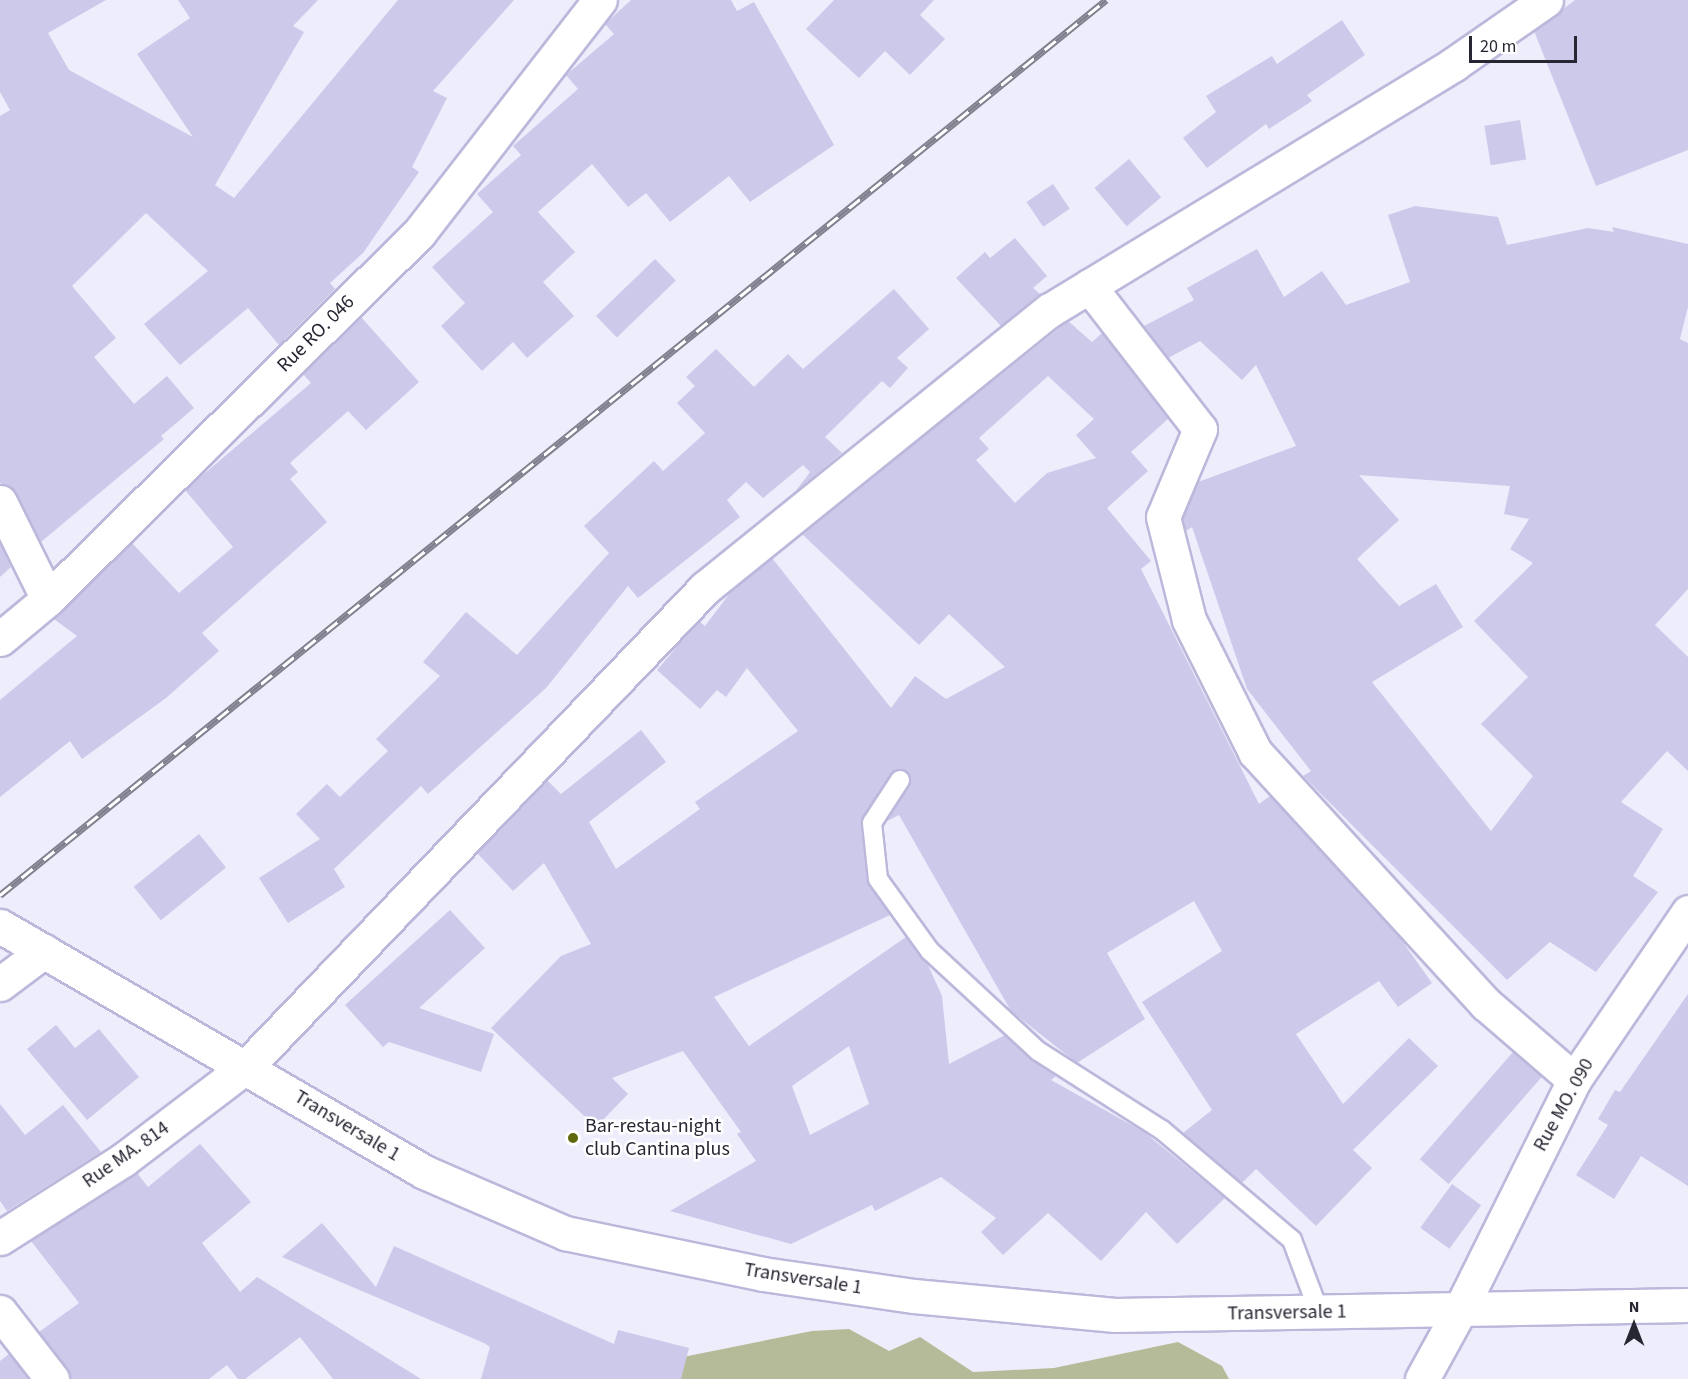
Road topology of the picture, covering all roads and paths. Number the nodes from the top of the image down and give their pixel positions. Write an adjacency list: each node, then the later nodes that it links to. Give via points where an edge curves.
1 (600, 0): 5 (street, Rue RO. 046, via 419,233)
2 (1546, 0): 3 (street, Rue MA. 814, via 1454,64)
3 (1089, 286): 12 (street, Rue MA. 814, via 1050,310 705,588); 13 (street, via 1200,429 1163,517 1189,620 1255,752 1486,1004)
4 (0, 502): 5 (street)
5 (48, 599): 6 (street, Rue RO. 046)
6 (0, 639)
7 (900, 780): 18 (lane, via 872,823 878,879 930,951 1038,1051 1162,1130 1292,1240)
8 (1688, 912): 13 (street, Rue MO. 090)
9 (0, 926): 10 (street, Transversale 1)
10 (44, 951): 11 (street); 12 (street, Transversale 1)
11 (0, 984)
12 (247, 1066): 14 (street, Rue MA. 814, via 123,1160); 18 (street, Transversale 1, via 424,1172 565,1233 763,1274 914,1296 1115,1315)
13 (1574, 1080): 16 (street, Rue MO. 090)
14 (0, 1238)
15 (1688, 1305): 16 (street, Transversale 1)
16 (1460, 1310): 18 (street, Transversale 1); 20 (street, Rue MO. 090)
17 (0, 1312): 19 (street)
18 (1319, 1312)
19 (52, 1379)
20 (1422, 1379)

